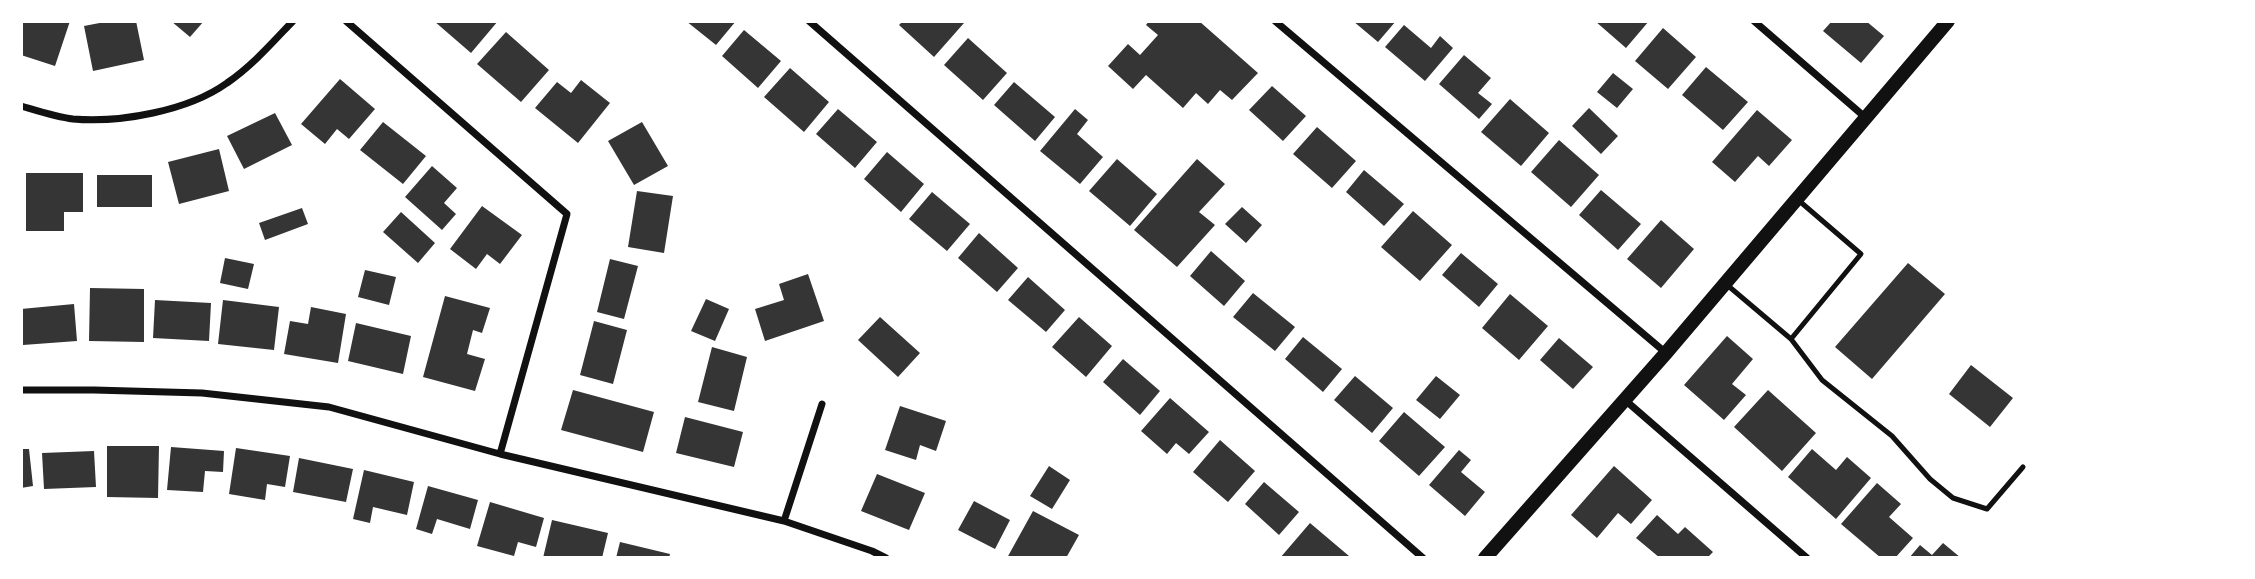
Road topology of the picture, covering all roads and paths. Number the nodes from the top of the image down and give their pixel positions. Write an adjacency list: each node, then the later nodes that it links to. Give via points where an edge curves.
1 (293, 21): 7 (street, via 262,55 225,85 187,103 120,120 72,119)
2 (346, 21): 16 (street, via 567,214)
3 (808, 21): 20 (street)
4 (1275, 21): 12 (street)
5 (1754, 21): 8 (street)
6 (1948, 21): 8 (main road)
7 (21, 106)
8 (1866, 118): 9 (main road)
9 (1797, 199): 10 (main road); 11 (lane, via 1861,254)
10 (1725, 284): 11 (lane); 12 (main road)
11 (1791, 339): 17 (lane, via 1822,380 1892,436 1953,498 1987,509)
12 (1666, 353): 14 (main road)
13 (21, 390): 16 (street, via 202,393 329,407)
14 (1624, 399): 21 (main road); 22 (street)
15 (822, 404): 18 (street)
16 (500, 454): 18 (street)
17 (2024, 467)
18 (784, 521): 19 (street)
19 (886, 558)
20 (1423, 558)
21 (1485, 558)
22 (1807, 558)

